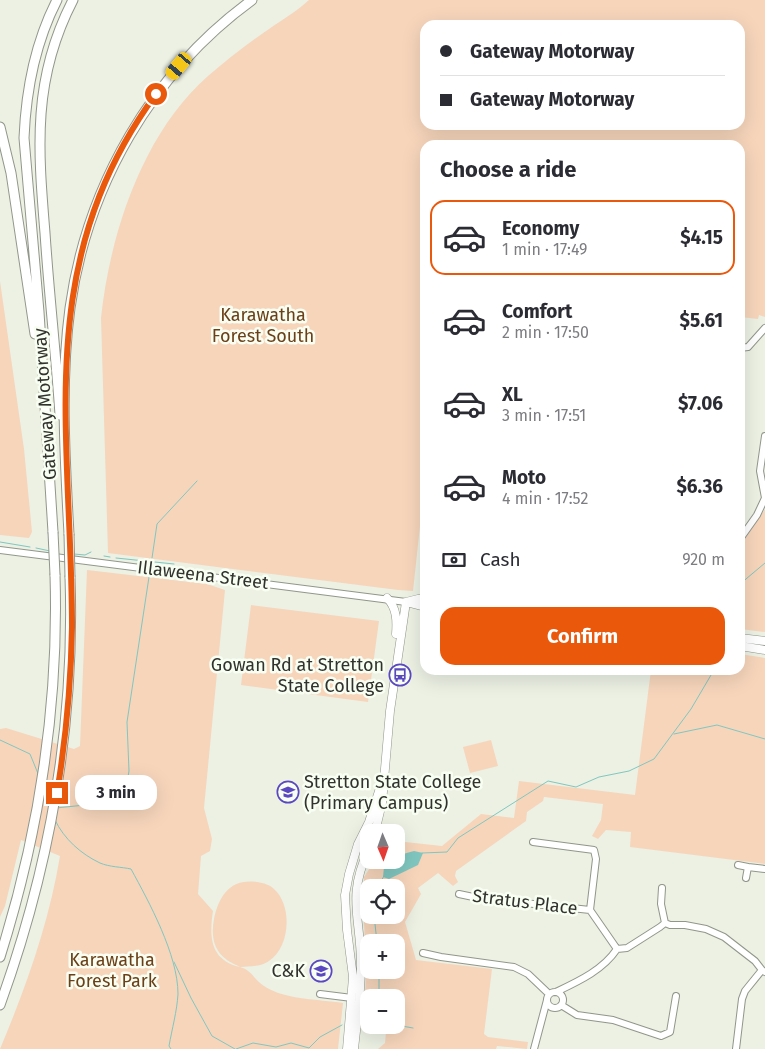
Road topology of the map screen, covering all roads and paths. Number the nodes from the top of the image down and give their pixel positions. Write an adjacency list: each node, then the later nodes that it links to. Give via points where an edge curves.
1 (252, 0): 9 (highway, Gateway Motorway, via 200,44 165,83 120,152 95,208 79,258 70,309 66,362)
2 (55, 4): 7 (highway, Gateway Motorway, via 33,64 25,109 24,138)
3 (71, 4): 9 (highway, via 46,75 39,146 62,450)
4 (0, 127): 7 (highway, via 11,173)
5 (765, 328): 6 (street)
6 (745, 347)
7 (43, 396): 35 (highway, Gateway Motorway, bridge, via 54,532 55,663 41,788 28,858)
8 (765, 436): 10 (street, via 760,471 765,498)
9 (66, 462): 43 (highway, Gateway Motorway, bridge, via 71,663 65,731 43,862 19,951)
10 (745, 532)
11 (0, 550): 12 (street, Illaweena Street)
12 (386, 598): 14 (street, Illaweena Street); 20 (main road, via 397,619)
13 (420, 599): 14 (main road, Illaweena Street)
14 (406, 602): 15 (main road, Illaweena Street); 20 (main road)
15 (420, 606)
16 (745, 639): 17 (main road)
17 (765, 642)
18 (745, 647): 19 (main road)
19 (765, 650)
20 (398, 656): 21 (main road)
21 (382, 782): 22 (main road); 41 (main road, via 358,844 345,895)
22 (378, 824)
23 (533, 842): 31 (street, via 594,850 596,859)
24 (738, 865): 25 (street)
25 (748, 867): 27 (street); 28 (street)
26 (361, 869): 46 (main road, via 355,895 361,965)
27 (765, 869)
28 (746, 878)
29 (662, 888): 32 (street)
30 (459, 894): 31 (street, Stratus Place)
31 (590, 910): 33 (street)
32 (665, 922): 33 (street, via 627,948); 36 (street, via 706,929 724,936 756,961)
33 (618, 949): 37 (street, via 610,959)
34 (423, 953): 39 (street, via 514,967 528,974)
35 (0, 957)
36 (763, 971): 48 (street, via 742,999)
37 (571, 986): 39 (street); 42 (street)
38 (320, 994): 41 (street)
39 (551, 995): 42 (street); 42 (street, via 550,1006); 44 (street)
40 (676, 996): 42 (street, via 672,1027 670,1032 661,1036 613,1020 577,1015)
41 (352, 998): 45 (main road)
42 (559, 1003): 44 (street)
43 (0, 1005)
44 (541, 1020): 47 (street)
45 (347, 1049)
46 (354, 1049)
47 (534, 1049)
48 (736, 1049)

